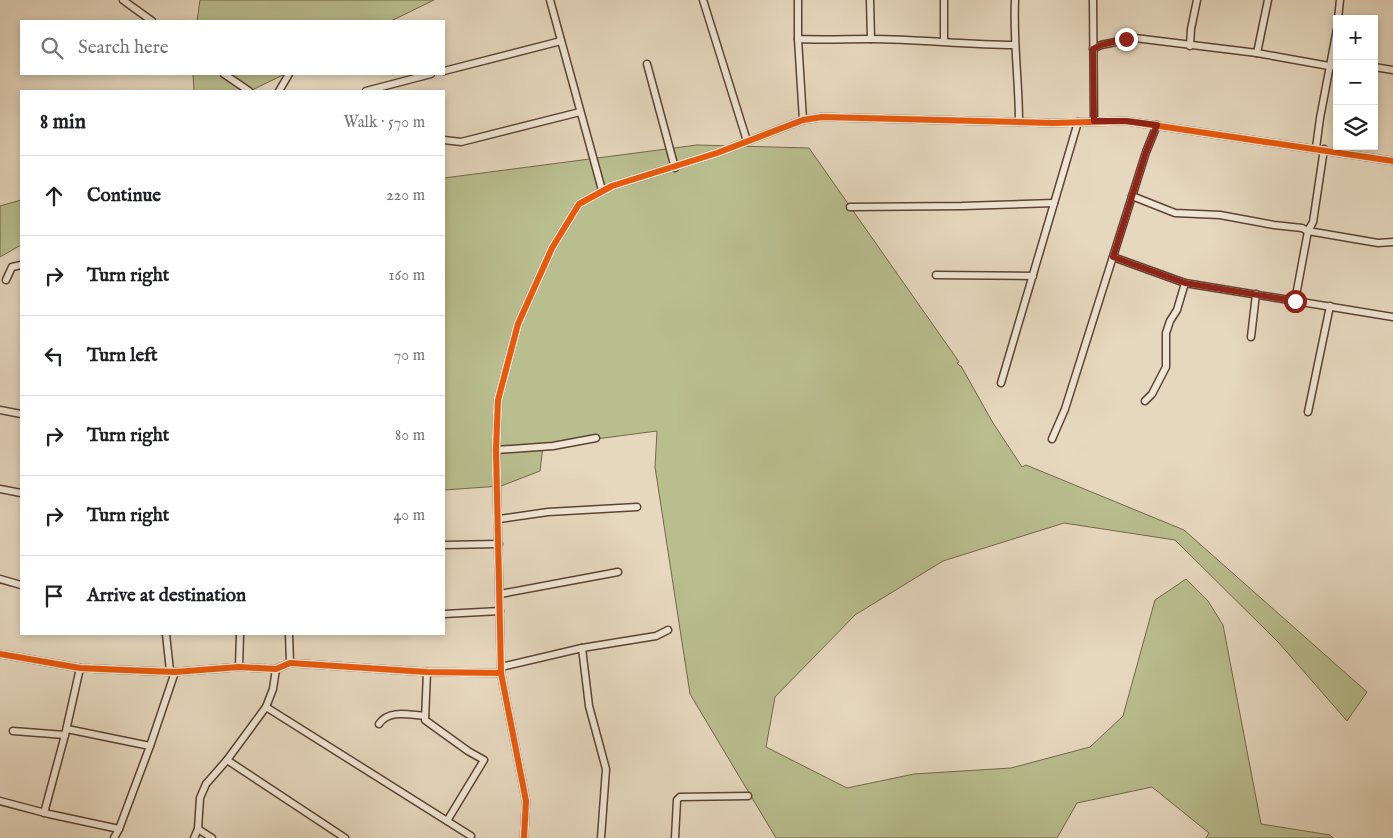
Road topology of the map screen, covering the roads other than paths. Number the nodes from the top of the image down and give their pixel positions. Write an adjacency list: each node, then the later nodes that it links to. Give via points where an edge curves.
1 (123, 0): 13 (street)
2 (550, 0): 16 (street)
3 (703, 0): 42 (street)
4 (798, 0): 14 (street)
5 (870, 0): 15 (street)
6 (944, 0): 17 (street)
7 (1015, 0): 18 (street)
8 (1093, 0): 20 (street)
9 (1197, 0): 19 (street)
10 (1268, 0): 22 (street)
11 (1340, 0): 12 (street)
12 (1338, 15)
13 (151, 20)
14 (798, 39): 15 (street); 36 (street)
15 (871, 39): 17 (street)
16 (561, 41): 27 (street); 35 (street)
17 (944, 41): 18 (street)
18 (1014, 45): 38 (street)
19 (1190, 46): 20 (street, via 1135,38); 22 (street)
20 (1093, 49): 37 (street)
21 (1333, 52): 24 (street)
22 (1257, 53): 24 (street)
23 (646, 64): 46 (street)
24 (1329, 66): 25 (street); 43 (street)
25 (1333, 66)
26 (1378, 68): 28 (street)
27 (445, 70)
28 (1393, 70)
29 (225, 75): 32 (street)
30 (288, 75): 33 (street)
31 (428, 75): 34 (street)
32 (248, 90)
33 (280, 90)
34 (370, 90)
35 (580, 112): 41 (street, via 461,142); 47 (street)
36 (804, 120): 38 (street, via 822,117); 42 (street)
37 (1094, 121): 39 (street); 40 (street)
38 (1019, 122): 39 (street)
39 (1078, 122): 49 (street)
40 (1157, 125): 43 (street); 48 (street)
41 (445, 140)
42 (747, 141): 46 (street)
43 (1316, 148): 44 (street)
44 (1324, 149): 45 (street); 51 (street, via 1313,222)
45 (1393, 160)
46 (675, 168): 47 (street)
47 (602, 190): 71 (street, via 579,204 566,222 518,324 498,400)
48 (1132, 196): 51 (street, via 1174,213 1220,215); 53 (street)
49 (1054, 203): 50 (street); 56 (street)
50 (850, 207)
51 (1308, 231): 52 (street, via 1378,243); 60 (street)
52 (1393, 242)
53 (1113, 257): 58 (street); 70 (street)
54 (20, 265): 57 (street, via 12,267)
55 (936, 275): 56 (street)
56 (1033, 276): 64 (street)
57 (6, 280)
58 (1185, 283): 59 (street); 65 (street, via 1166,333 1166,367 1152,394)
59 (1256, 294): 60 (street); 63 (street)
60 (1295, 301): 61 (street)
61 (1330, 306): 62 (street); 67 (street)
62 (1393, 317)
63 (1251, 337)
64 (1001, 384)
65 (1144, 402)
66 (0, 410): 68 (street)
67 (1308, 412)
68 (20, 414)
69 (596, 438): 71 (street, via 553,446)
70 (1052, 439)
71 (496, 450): 75 (street)
72 (0, 488): 73 (street)
73 (20, 493)
74 (637, 507): 75 (street, via 548,512)
75 (499, 519): 76 (street)
76 (499, 544): 77 (street); 81 (street)
77 (445, 545)
78 (618, 572): 81 (street)
79 (0, 579): 80 (street)
80 (20, 585)
81 (500, 594): 82 (street)
82 (500, 611): 83 (street); 94 (street)
83 (445, 614)
84 (668, 630): 88 (street, via 656,636)
85 (166, 635): 95 (street)
86 (240, 635): 91 (street)
87 (288, 635): 90 (street)
88 (582, 648): 94 (street); 116 (street, via 588,706 606,769)
89 (0, 654): 92 (street)
90 (290, 663): 93 (street); 96 (street)
91 (239, 667): 93 (street); 95 (street)
92 (80, 668): 95 (street); 101 (street)
93 (276, 669): 97 (street)
94 (501, 670): 96 (street); 115 (street, via 526,800)
95 (172, 671): 102 (street)
96 (427, 672): 98 (street)
97 (266, 707): 103 (street); 107 (street)
98 (425, 716): 99 (street, via 390,714); 107 (street, via 428,724 484,760)
99 (379, 724)
100 (13, 731): 101 (street)
101 (66, 732): 102 (street); 106 (street)
102 (150, 746): 108 (street)
103 (227, 760): 109 (street, via 206,784 200,798); 114 (street)
104 (748, 796): 117 (street, via 680,797 677,800)
105 (0, 801): 106 (street)
106 (44, 813): 108 (street)
107 (447, 821): 110 (street)
108 (119, 829): 111 (street)
109 (198, 829): 112 (street); 113 (street)
110 (470, 836)
111 (114, 838)
112 (194, 838)
113 (212, 838)
114 (345, 838)
115 (524, 838)
116 (601, 838)
117 (675, 838)

